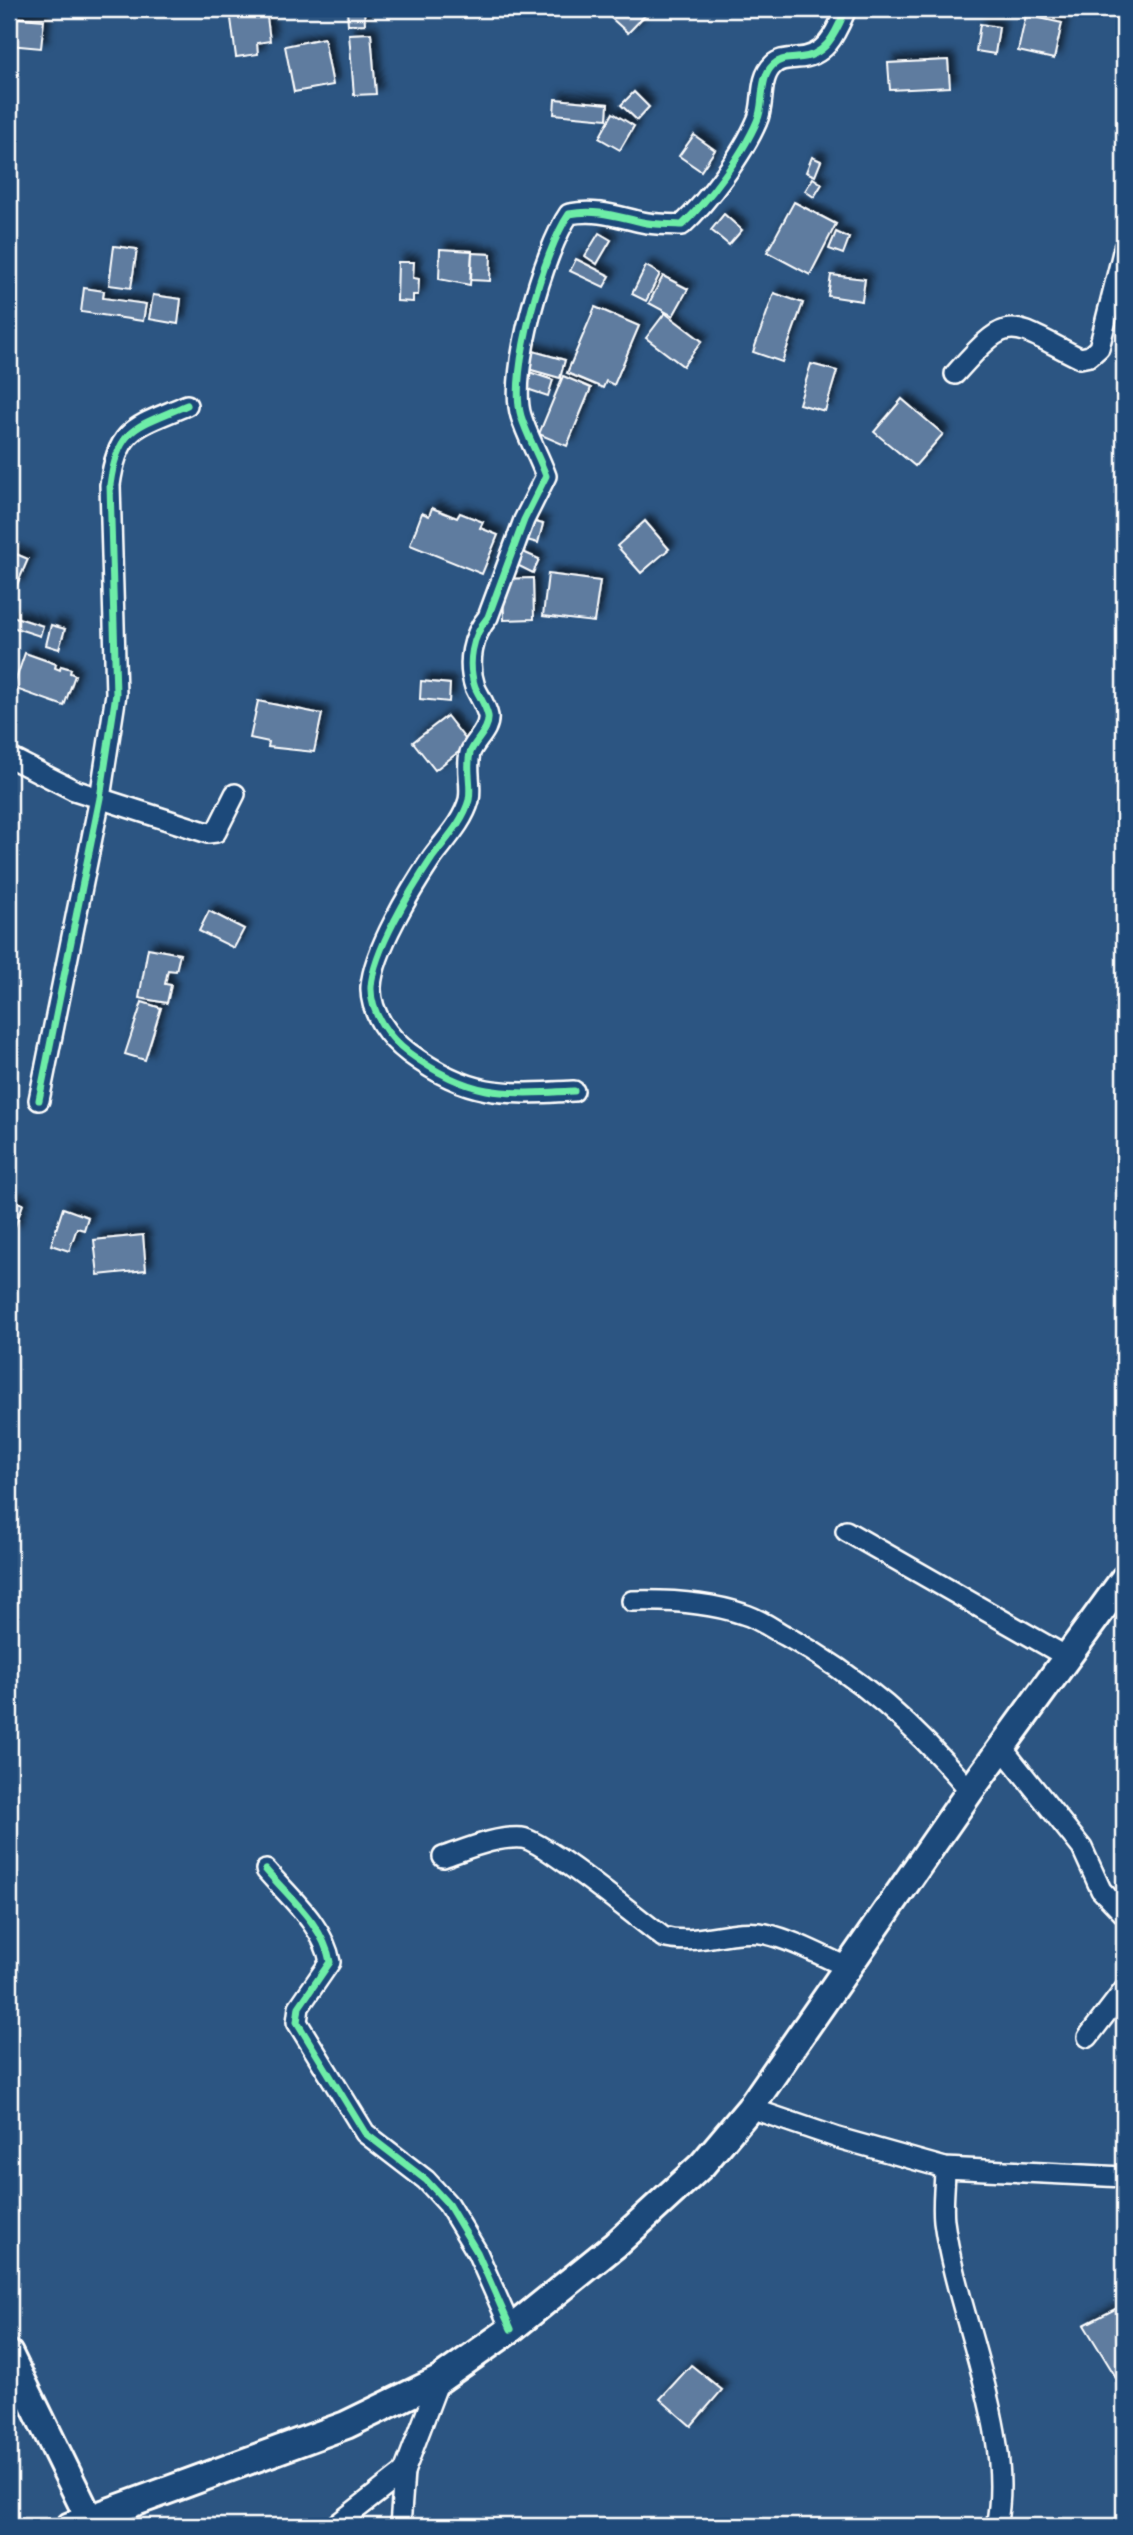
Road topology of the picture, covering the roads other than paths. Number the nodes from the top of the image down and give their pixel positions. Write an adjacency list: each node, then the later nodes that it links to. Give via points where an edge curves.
1 (846, 9): 8 (street, via 827,47 813,56 785,58 771,66 758,120 682,225 644,223 591,210 569,214 555,234 527,332 517,393 521,416 546,476 471,655 473,678 488,724 471,751 467,773 470,798 463,815 416,881 385,941 371,987 377,1018 401,1047 433,1070 474,1089 522,1094)
2 (1124, 248): 3 (street, via 1099,348 1090,356 1080,358 1011,326 992,334)
3 (954, 374)
4 (187, 405): 7 (street, via 126,435 113,461 116,694)
5 (9, 757): 7 (street)
6 (235, 794): 7 (street, via 221,827 208,833)
7 (100, 798): 9 (street)
8 (574, 1091)
9 (39, 1100)
10 (846, 1531): 13 (street)
11 (1124, 1579): 13 (main road)
12 (632, 1601): 15 (street, via 694,1603 746,1614 830,1660 932,1745)
13 (1067, 1657): 14 (main road)
14 (1002, 1748): 15 (main road); 18 (street, via 1082,1848 1101,1890)
15 (970, 1791): 19 (main road)
16 (443, 1857): 19 (street, via 494,1841 522,1838 558,1859 663,1937 766,1934)
17 (266, 1870): 25 (street, via 315,1927 328,1950 330,1962 299,2007 297,2022 365,2133 426,2180 448,2204 477,2252)
18 (1124, 1914)
19 (847, 1967): 22 (main road)
20 (1124, 1990): 21 (street)
21 (1088, 2037)
22 (750, 2108): 23 (street); 25 (main road, via 702,2165 615,2245)
23 (945, 2168): 24 (street); 32 (street, via 944,2220 998,2454)
24 (1124, 2177)
25 (511, 2329): 27 (main road)
26 (9, 2354): 29 (main road)
27 (439, 2380): 28 (street); 29 (main road, via 346,2425)
28 (404, 2472): 30 (street); 31 (street)
29 (80, 2522)
30 (335, 2526)
31 (400, 2526)
32 (996, 2526)

